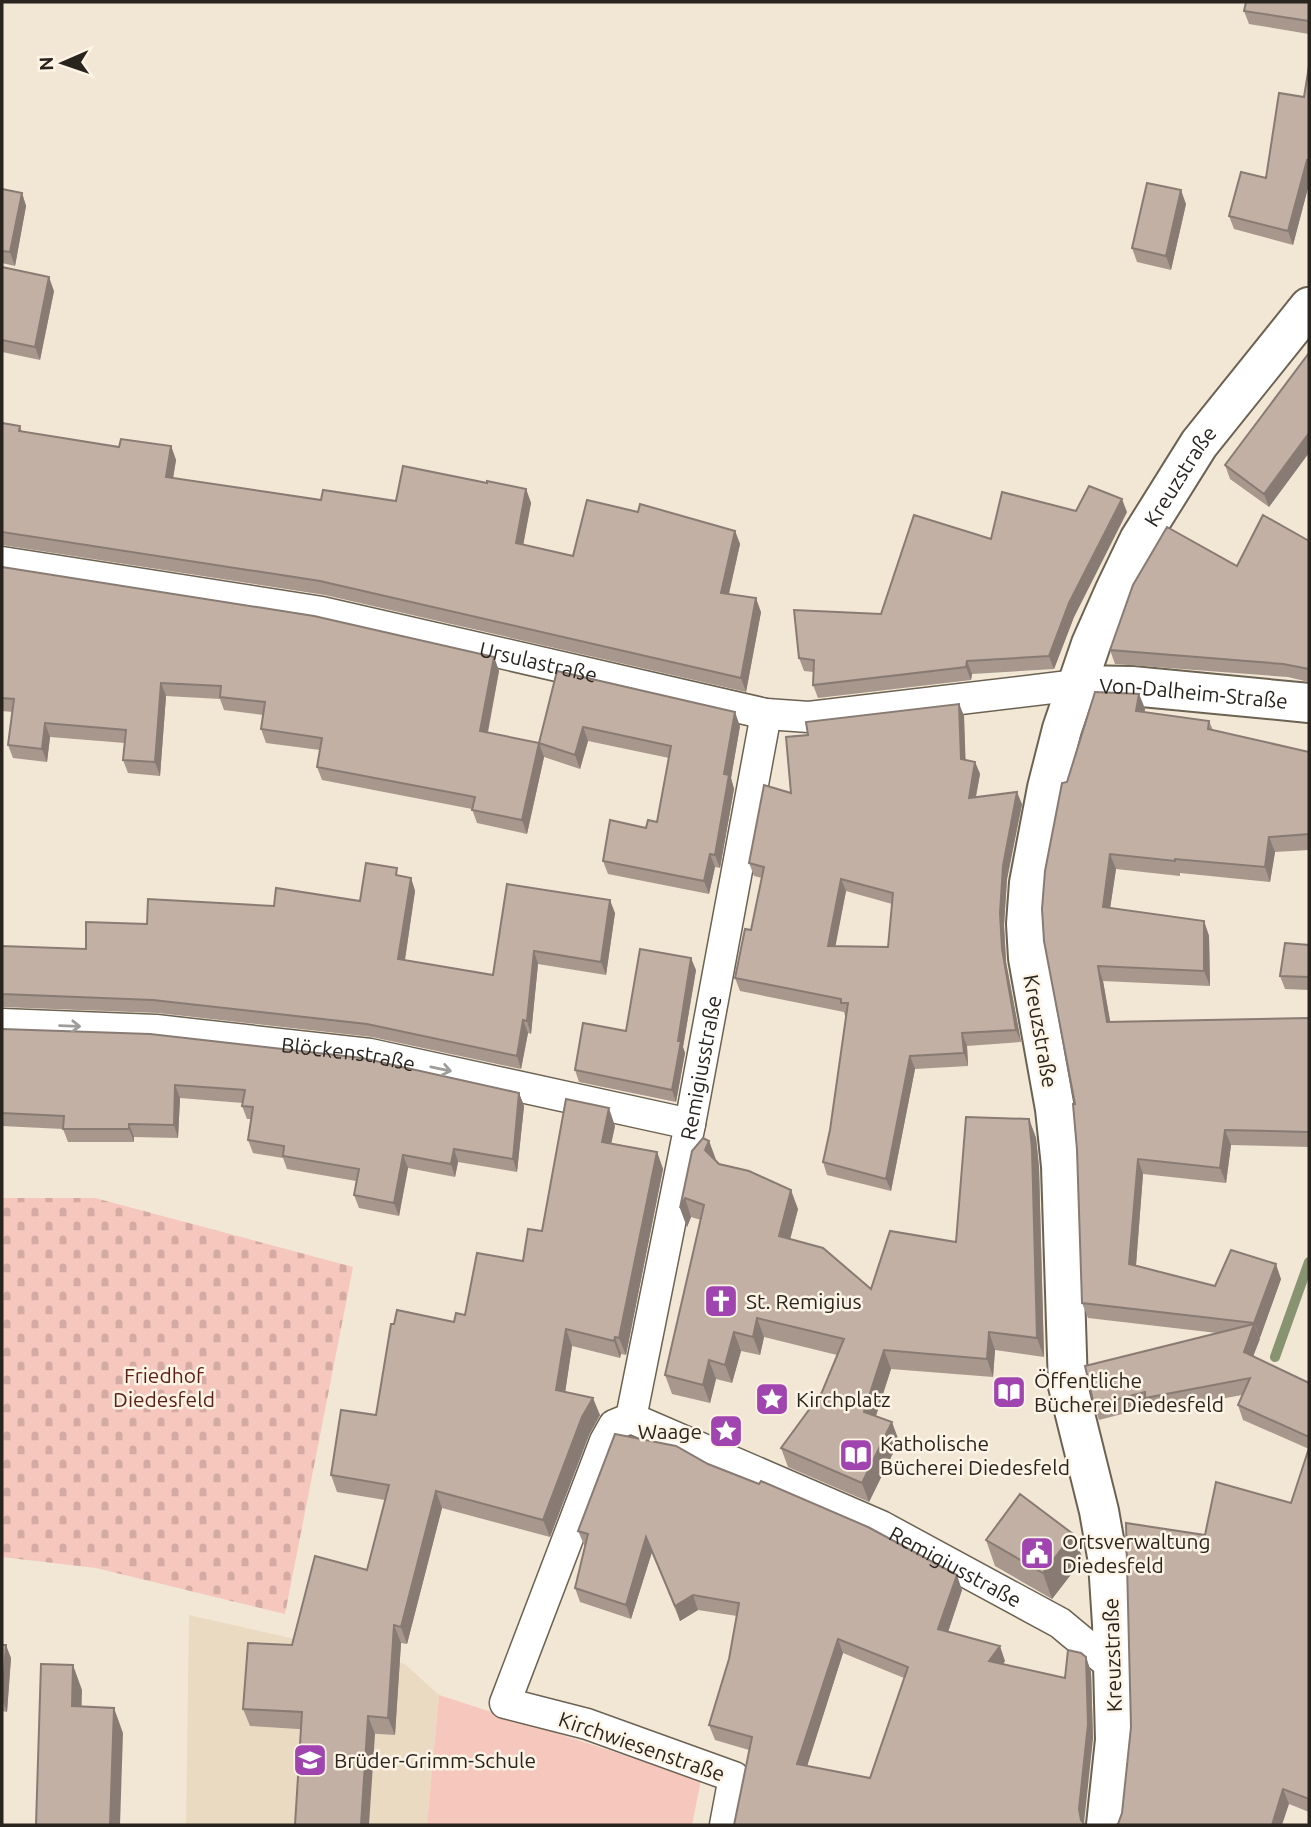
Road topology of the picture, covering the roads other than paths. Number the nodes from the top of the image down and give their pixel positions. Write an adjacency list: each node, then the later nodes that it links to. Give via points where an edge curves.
1 (1309, 307): 3 (street, Kreuzstraße, via 1199,444 1171,487 1115,590)
2 (2, 562): 5 (street, Ursulastraße, via 322,612)
3 (1077, 685): 4 (street, Von-Dalheim-Straße); 5 (street, Ursulastraße, via 808,717); 9 (street, Kreuzstraße, via 1038,831 1026,924 1061,1166 1068,1386 1108,1562)
4 (1309, 703)
5 (766, 714): 7 (street, Remigiusstraße)
6 (2, 1024): 7 (street, Blöckenstraße, one-way to 7, via 156,1030 370,1054)
7 (690, 1124): 8 (street, Remigiusstraße)
8 (631, 1418): 9 (street, Remigiusstraße, via 920,1546 1060,1623); 10 (street, Kirchwiesenstraße, via 614,1425 606,1441 505,1703 587,1724 734,1777)
9 (1114, 1668): 11 (street, Kreuzstraße, via 1115,1740)
10 (725, 1825)
11 (1106, 1825)

